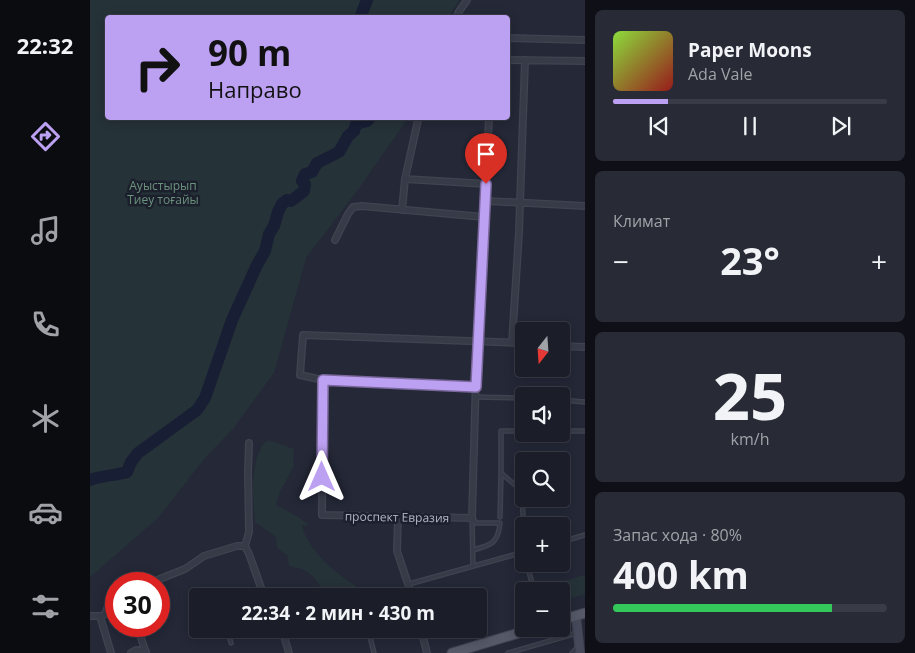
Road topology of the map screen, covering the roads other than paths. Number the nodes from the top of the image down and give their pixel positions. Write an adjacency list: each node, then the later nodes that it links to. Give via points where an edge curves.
1 (467, 0): 2 (street)
2 (458, 15)
3 (510, 38): 4 (street)
4 (585, 40)
5 (510, 60): 6 (street)
6 (525, 60): 7 (street); 13 (street)
7 (585, 61)
8 (418, 120): 10 (street)
9 (489, 120): 11 (street)
10 (405, 179): 11 (street); 15 (street)
11 (486, 184): 12 (street)
12 (486, 201): 13 (street); 16 (street)
13 (519, 203): 14 (street); 19 (street)
14 (585, 206)
15 (402, 210): 16 (street); 17 (street, via 353,207)
16 (484, 217): 18 (street)
17 (335, 240)
18 (477, 340): 19 (street); 22 (street, via 303,335 300,375); 23 (street)
19 (512, 343)
20 (570, 346): 21 (street)
21 (585, 347)
22 (323, 380): 23 (street); 33 (street, проспект Евразия, via 322,515)
23 (476, 387): 24 (street)
24 (475, 397): 25 (lane); 36 (street)
25 (515, 398)
26 (570, 401): 27 (lane)
27 (585, 402)
28 (515, 431): 32 (lane, via 501,431)
29 (570, 431): 30 (lane)
30 (585, 431)
31 (249, 443): 39 (street, via 249,532)
32 (501, 473): 34 (lane); 35 (lane, via 522,491)
33 (398, 516): 36 (street, проспект Евразия); 44 (street, via 397,551)
34 (500, 517)
35 (523, 517)
36 (472, 518): 40 (lane); 40 (lane, via 476,523 500,523 498,536 492,543)
37 (585, 535): 38 (lane)
38 (570, 539)
39 (245, 546): 43 (street, via 204,556); 45 (street)
40 (473, 550): 42 (lane)
41 (515, 554): 42 (lane)
42 (473, 566): 44 (lane)
43 (170, 575)
44 (408, 584): 46 (street)
45 (261, 588)
46 (409, 588)
47 (105, 609): 50 (street)
48 (105, 614): 50 (street)
49 (580, 614): 52 (street)
50 (102, 615): 51 (street); 61 (street)
51 (90, 616)
52 (578, 633): 60 (street); 68 (lane)
53 (515, 634): 67 (main road)
54 (141, 637): 63 (street)
55 (230, 638): 59 (lane)
56 (285, 638): 64 (street)
57 (370, 638): 65 (lane)
58 (423, 638): 66 (street)
59 (231, 643)
60 (580, 649): 69 (lane)
61 (111, 653)
62 (131, 653): 63 (street, via 136,650)
63 (146, 653)
64 (289, 653)
65 (374, 653)
66 (427, 653)
67 (452, 653)
68 (508, 653)
69 (572, 653)

